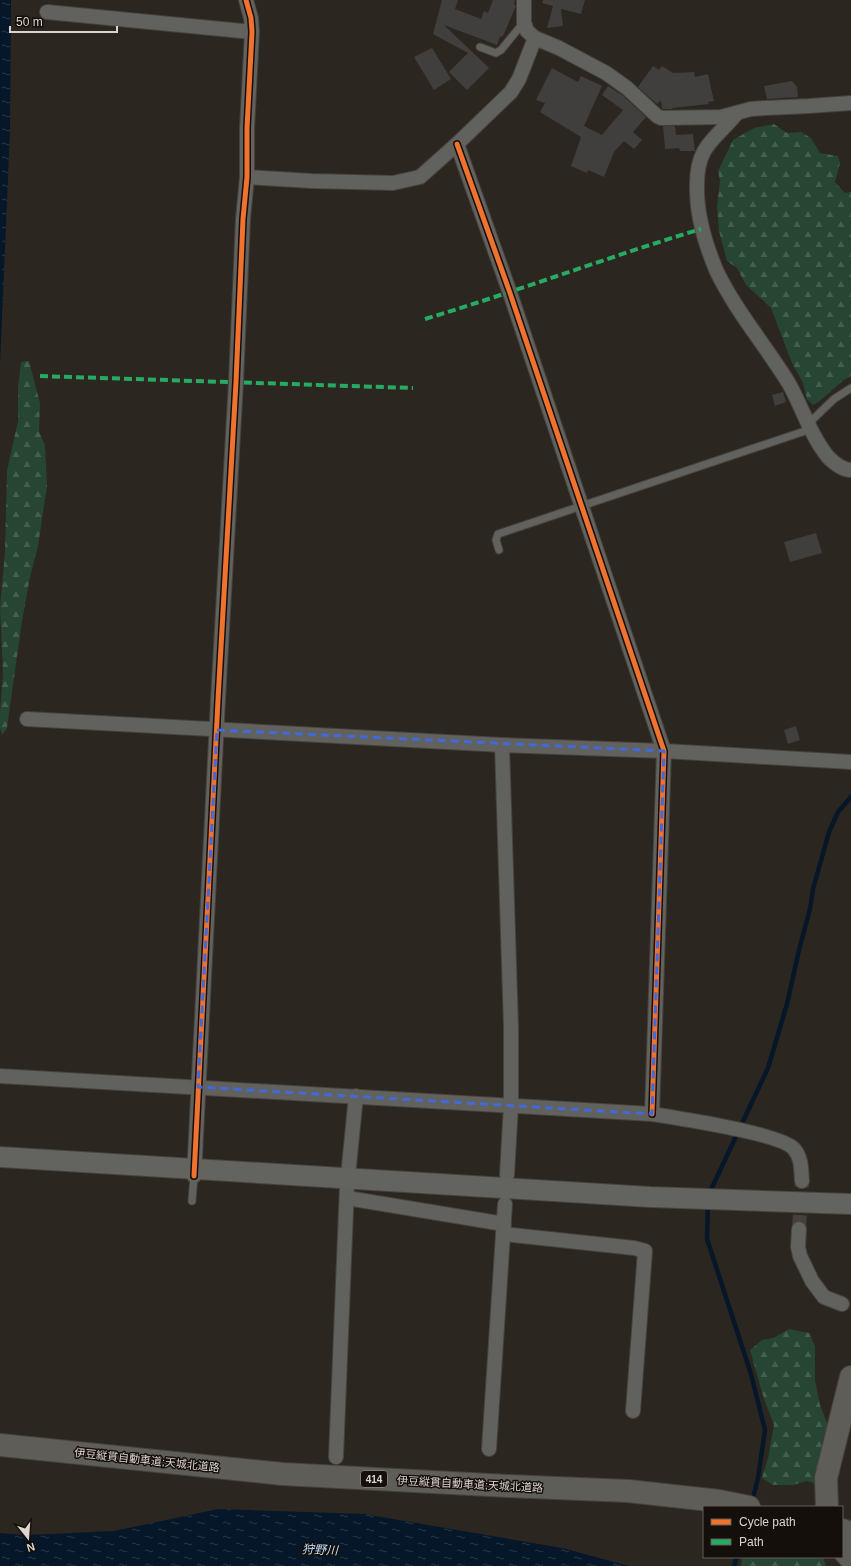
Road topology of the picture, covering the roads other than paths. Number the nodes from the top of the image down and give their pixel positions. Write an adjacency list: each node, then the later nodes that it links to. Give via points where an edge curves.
1 (246, 0): 5 (street)
2 (524, 0): 4 (street)
3 (47, 12): 5 (street)
4 (524, 22): 6 (street, via 527,31); 7 (lane, via 496,53)
5 (252, 32): 11 (street)
6 (535, 38): 9 (street, via 606,73 627,88 657,116 721,116); 10 (street, via 519,79 511,92)
7 (480, 47)
8 (851, 103): 9 (street, via 766,108)
9 (737, 113): 13 (street, via 707,145 700,159 696,185 701,229 718,272 788,384)
10 (457, 144): 11 (street, via 420,177 393,183); 15 (street)
11 (247, 177): 18 (street)
12 (851, 388): 13 (lane, via 834,399)
13 (810, 426): 14 (street, via 828,457 836,465); 15 (lane)
14 (851, 470)
15 (582, 506): 16 (lane, via 498,534 496,540); 20 (street)
16 (499, 550)
17 (27, 719): 18 (street)
18 (217, 730): 19 (street); 23 (street)
19 (502, 745): 20 (street); 25 (street)
20 (664, 751): 21 (street); 26 (street)
21 (851, 762)
22 (0, 1076): 23 (street)
23 (198, 1087): 24 (street); 28 (street)
24 (356, 1096): 25 (street); 31 (street)
25 (511, 1105): 26 (street); 29 (street)
26 (652, 1114): 30 (street, via 749,1132 788,1144 798,1156)
27 (0, 1157): 28 (street)
28 (194, 1173): 31 (street); 32 (lane)
29 (507, 1175)
30 (802, 1181)
31 (348, 1188): 34 (street); 35 (street); 42 (street)
32 (192, 1201)
33 (505, 1204): 35 (street)
34 (851, 1204)
35 (503, 1229): 39 (street, via 645,1251); 41 (street)
36 (799, 1229): 37 (street, via 800,1256 812,1281 824,1297)
37 (842, 1304)
38 (851, 1377): 44 (highway, via 826,1478)
39 (633, 1411)
40 (0, 1445): 43 (highway, 伊豆縦貫自動車道;天城北道路 / 414, via 283,1474 628,1491)
41 (489, 1449)
42 (336, 1457)
43 (744, 1506)
44 (827, 1506)
45 (843, 1550): 46 (highway)
46 (851, 1559)

